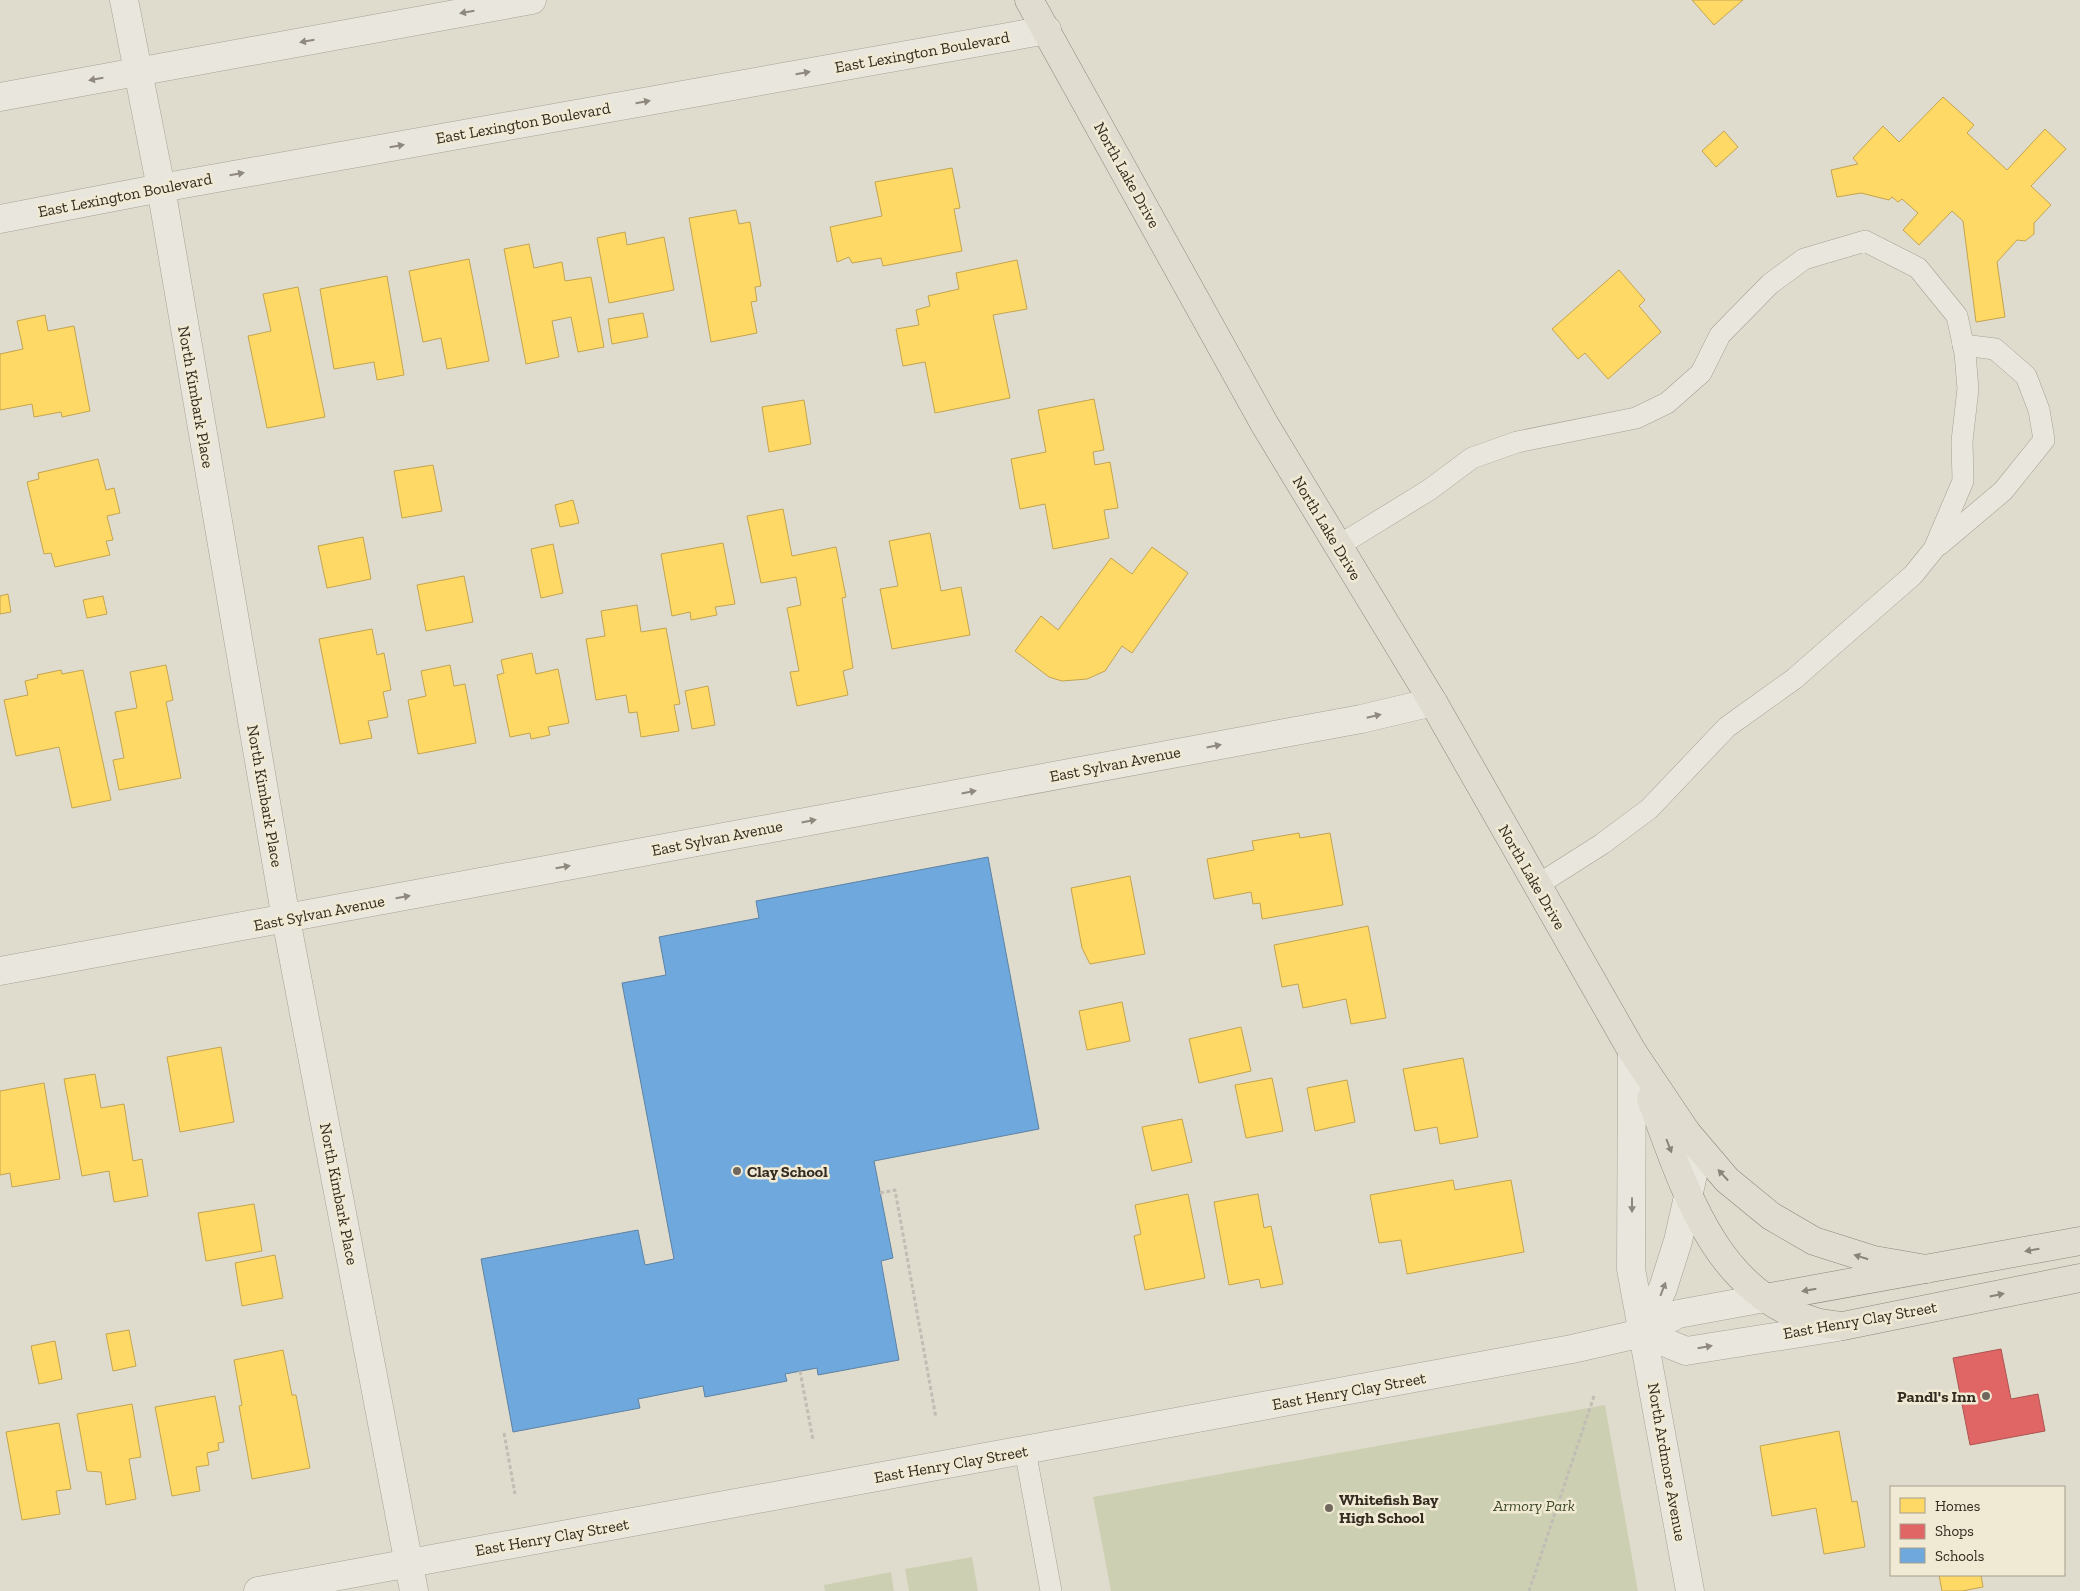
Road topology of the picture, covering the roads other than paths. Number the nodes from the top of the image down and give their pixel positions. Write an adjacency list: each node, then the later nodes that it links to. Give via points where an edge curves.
1 (124, 0): 5 (street, North Kimbark Place)
2 (532, 0): 5 (street, one-way to 5)
3 (1029, 0): 4 (main road, North Lake Drive)
4 (1046, 30): 7 (street, East Lexington Boulevard, one-way to 4); 10 (main road, North Lake Drive, via 1265,424)
5 (137, 72): 6 (street, one-way to 6); 7 (street, North Kimbark Place)
6 (0, 97)
7 (161, 188): 8 (street, East Lexington Boulevard); 14 (street, North Kimbark Place)
8 (0, 219)
9 (1963, 345): 10 (lane, via 1957,316 1918,268 1865,241 1804,259 1770,284 1720,336 1700,373 1667,403 1636,418 1517,442 1472,458 1429,490); 11 (lane, via 1968,389 1962,441 1963,481); 11 (lane, via 1995,349 2026,376 2039,410 2044,440 2003,491)
10 (1338, 546): 12 (main road, North Lake Drive)
11 (1934, 549): 13 (lane, via 1913,575 1794,679 1727,727 1649,809)
12 (1433, 702): 13 (main road, North Lake Drive); 14 (street, East Sylvan Avenue, one-way to 12, via 1360,719)
13 (1536, 886): 16 (main road, North Lake Drive)
14 (286, 919): 15 (street, East Sylvan Avenue); 26 (street, North Kimbark Place)
15 (0, 971)
16 (1632, 1051): 17 (main road, North Lake Drive); 18 (main road, North Lake Drive, one-way to 18); 24 (street, North Ardmore Avenue, one-way to 24, via 1631,1269)
17 (1699, 1148): 18 (street); 20 (main road, North Lake Drive, one-way to 17, via 1874,1260 1814,1241 1771,1216 1728,1180)
18 (1688, 1196): 22 (main road, North Lake Drive, via 1701,1224 1729,1265); 24 (street, one-way to 18, via 1663,1288)
19 (2080, 1241): 20 (main road, one-way to 20)
20 (1926, 1269): 22 (main road, one-way to 22)
21 (2080, 1278): 23 (main road, East Henry Clay Street, one-way to 21)
22 (1766, 1298): 23 (main road, North Lake Drive, via 1782,1309 1814,1322); 24 (street, East Henry Clay Street, via 1678,1314)
23 (1843, 1326): 24 (street, East Henry Clay Street, one-way to 23, via 1686,1351)
24 (1642, 1333): 25 (street, East Henry Clay Street, via 1572,1350); 30 (street, North Ardmore Avenue)
25 (1025, 1450): 26 (street, East Henry Clay Street); 29 (lane)
26 (409, 1563): 27 (street, East Henry Clay Street); 28 (street, North Kimbark Place)
27 (258, 1591)
28 (414, 1591)
29 (1051, 1591)
30 (1690, 1591)

